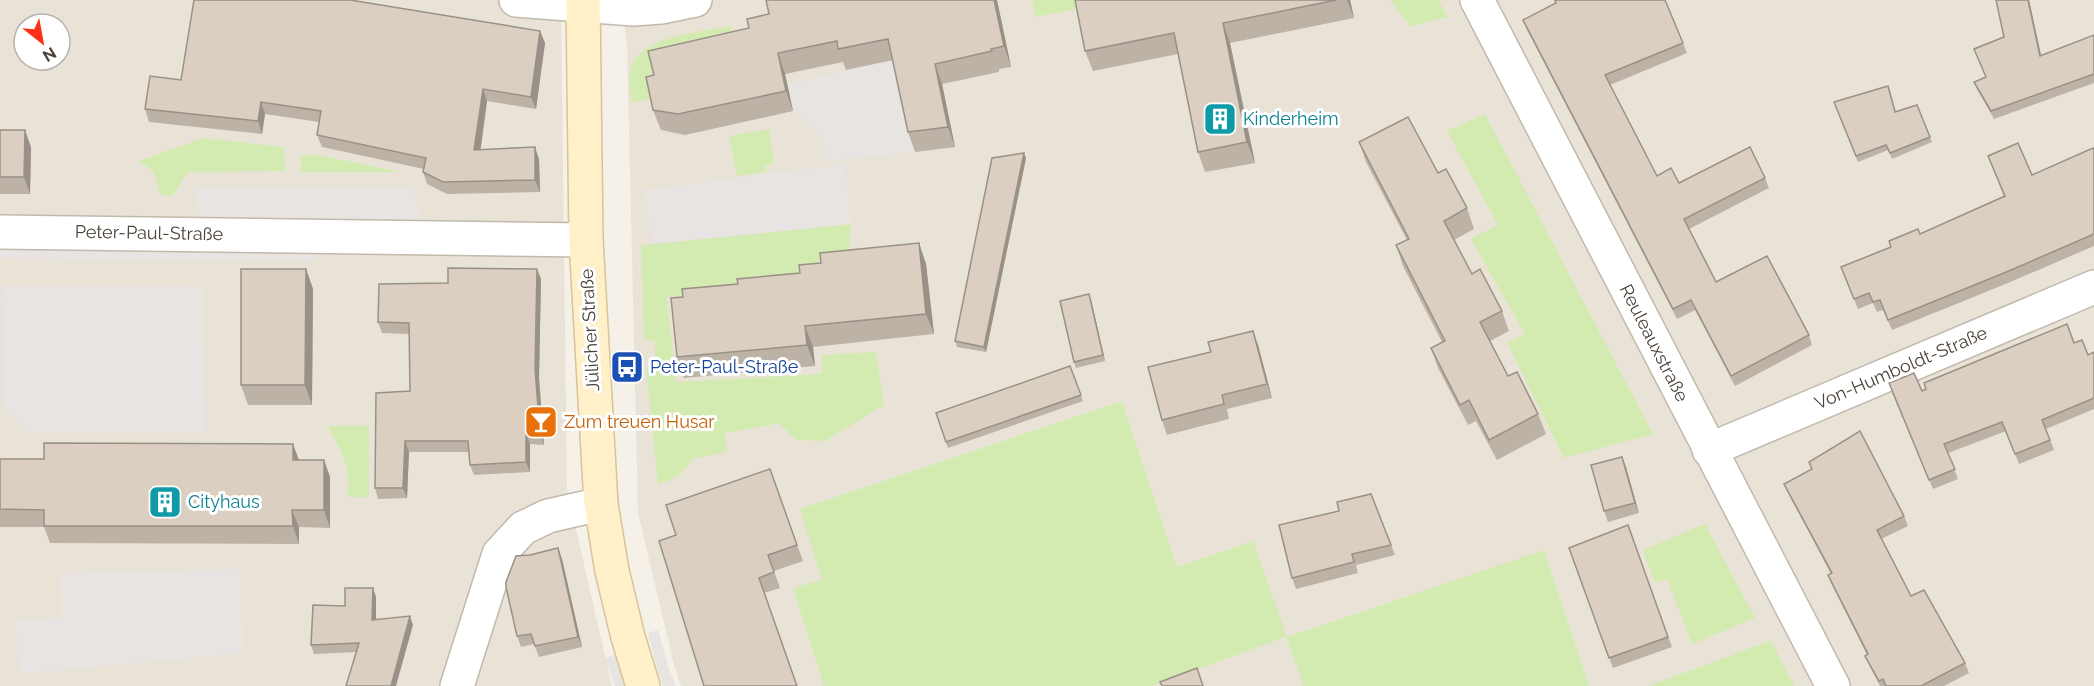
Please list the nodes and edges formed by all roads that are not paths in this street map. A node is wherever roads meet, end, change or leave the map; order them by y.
1 (516, 0) edge
2 (695, 0) edge
3 (1477, 0) edge
4 (583, 3) edge
5 (0, 232) edge
6 (586, 240) junction
7 (2094, 287) edge
8 (1709, 450) junction
9 (601, 504) junction
10 (457, 686) edge
11 (643, 686) edge
12 (1833, 686) edge

1 - 4 street
2 - 4 street
3 - 8 street, Reuleauxstraße
4 - 6 street, Jülicher Straße
5 - 6 street, Peter-Paul-Straße
6 - 9 street, Jülicher Straße
7 - 8 street, Von-Humboldt-Straße
8 - 12 street, Reuleauxstraße
9 - 10 street
9 - 11 street, Jülicher Straße

